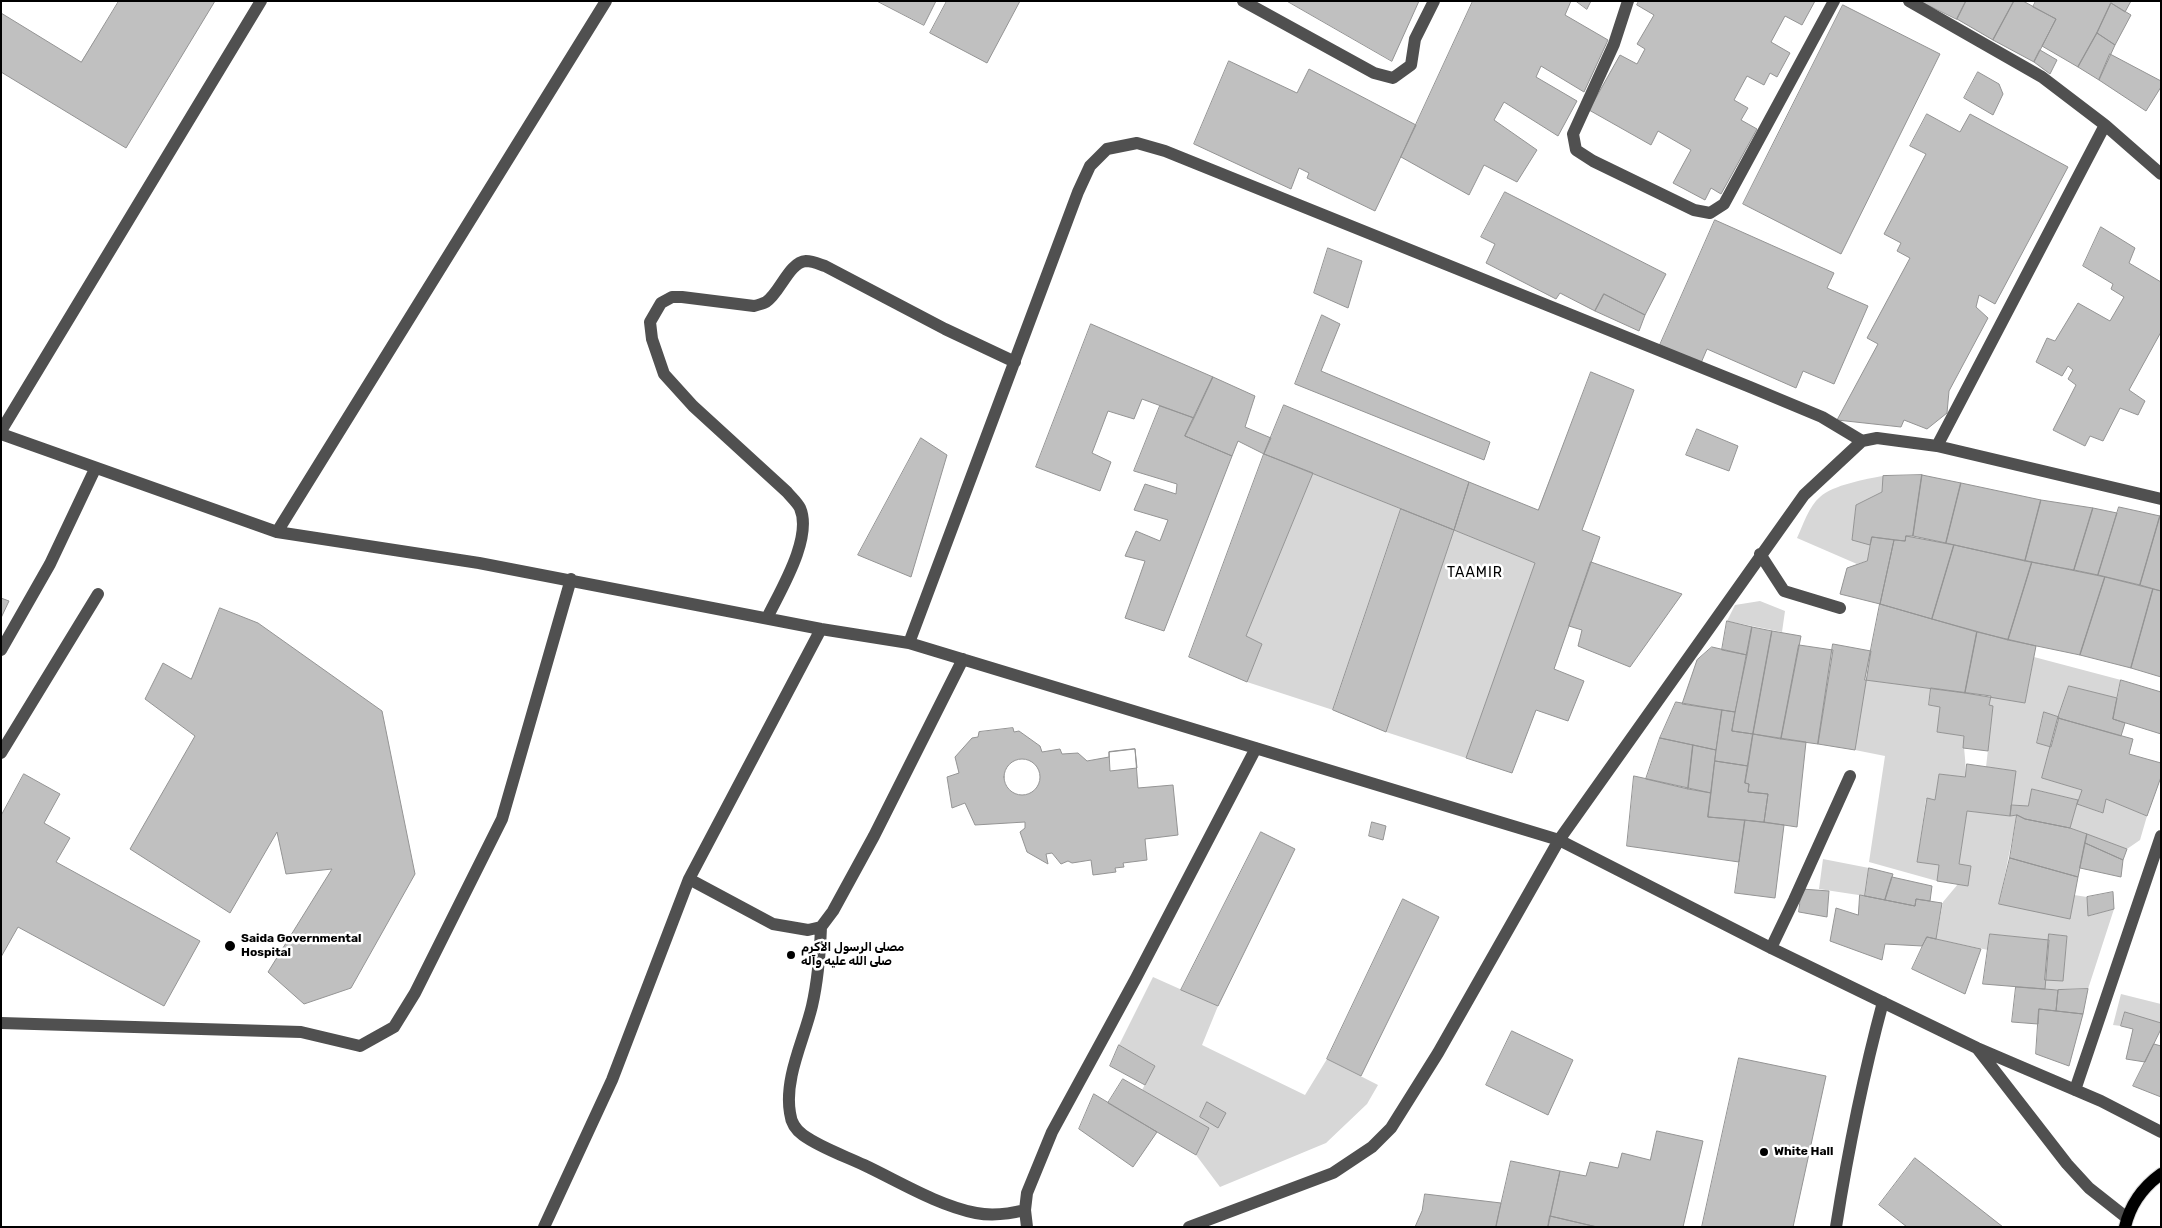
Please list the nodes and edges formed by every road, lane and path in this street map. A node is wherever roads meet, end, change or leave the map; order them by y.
1 (261, 1) edge
2 (606, 1) edge
3 (1243, 1) edge
4 (1434, 1) edge
5 (1628, 1) edge
6 (1834, 1) edge
7 (1909, 1) edge
8 (2104, 125) junction
9 (2161, 174) edge
10 (1015, 362) junction
11 (1, 432) edge
12 (1862, 442) junction
13 (1937, 446) junction
14 (95, 469) junction
15 (2161, 499) edge
16 (277, 532) junction
17 (1760, 554) junction
18 (571, 579) junction
19 (98, 594) dead end
20 (1840, 608) dead end
21 (767, 618) junction
22 (821, 629) junction
23 (909, 643) junction
24 (1, 650) edge
25 (963, 659) junction
26 (1256, 748) junction
27 (1, 752) edge
28 (1850, 776) dead end
29 (2161, 836) edge
30 (1559, 840) junction
31 (689, 879) junction
32 (821, 927) junction
33 (1771, 948) junction
34 (1883, 1002) junction
35 (1, 1024) edge
36 (1977, 1048) junction
37 (2074, 1090) junction
38 (2161, 1132) edge
39 (2161, 1174) edge
40 (1025, 1210) junction
41 (2126, 1222) edge
42 (544, 1227) edge
43 (1027, 1227) edge
44 (1189, 1227) edge
45 (1836, 1227) edge

1 - 11 street
2 - 16 street
3 - 4 street
5 - 6 street
7 - 8 street
8 - 9 street
8 - 13 street
10 - 12 street
10 - 21 street
10 - 23 street
11 - 14 street
12 - 13 street
12 - 17 street
13 - 15 street
14 - 16 street
14 - 24 street
16 - 18 street
17 - 20 street
17 - 30 street
18 - 21 street
18 - 35 street
19 - 27 street
21 - 22 street
22 - 23 street
22 - 31 street
23 - 25 street
25 - 26 street
25 - 32 street
26 - 30 street
26 - 40 street
28 - 33 street
29 - 37 street
30 - 33 street
30 - 44 street
31 - 32 street
31 - 42 street
32 - 40 street
33 - 34 street
34 - 36 street
34 - 45 street
36 - 37 street
36 - 41 street
37 - 38 street
39 - 41 main road
40 - 43 street

